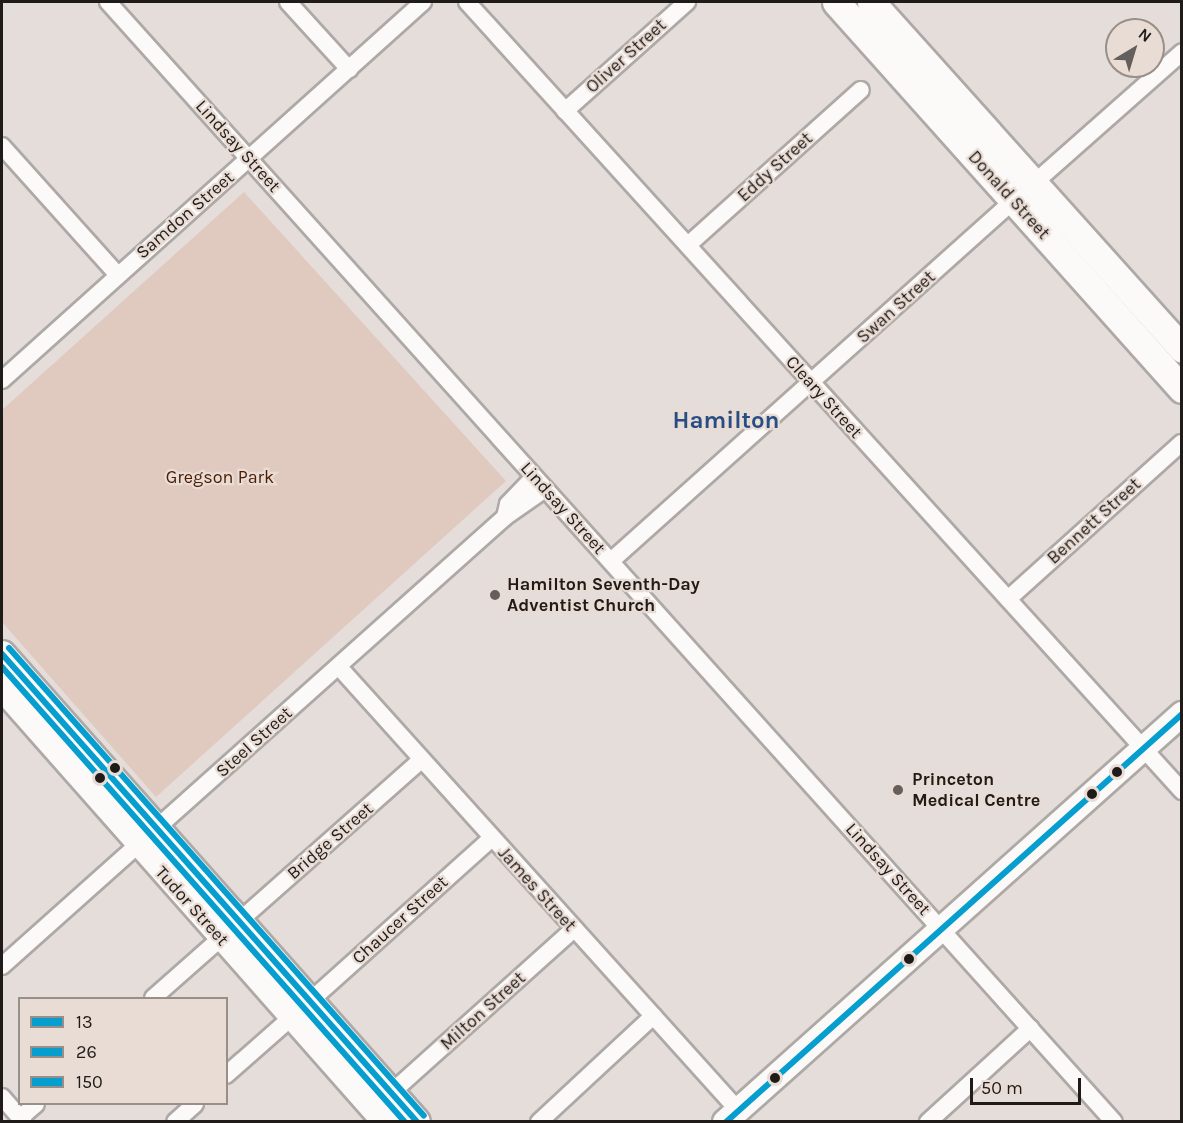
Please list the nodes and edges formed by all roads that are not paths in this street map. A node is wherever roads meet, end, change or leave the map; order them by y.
1 (108, 2) edge
2 (288, 2) edge
3 (423, 2) edge
4 (467, 2) edge
5 (687, 2) edge
6 (836, 2) edge
7 (871, 2) edge
8 (1182, 52) edge
9 (349, 69) junction
10 (861, 90) dead end
11 (565, 111) junction
12 (2, 146) edge
13 (249, 158) junction
14 (1023, 192) junction
15 (688, 245) junction
16 (117, 274) junction
17 (1182, 349) edge
18 (2, 380) edge
19 (812, 383) junction
20 (1182, 389) edge
21 (1181, 443) edge
22 (540, 483) junction
23 (611, 561) junction
24 (1008, 599) junction
25 (2, 654) edge
26 (339, 667) junction
27 (2, 687) edge
28 (1182, 714) edge
29 (1143, 749) junction
30 (421, 759) junction
31 (1182, 791) edge
32 (146, 836) junction
33 (492, 838) junction
34 (573, 929) junction
35 (230, 930) junction
36 (942, 930) junction
37 (2, 966) edge
38 (155, 997) edge
39 (301, 1009) junction
40 (653, 1016) junction
41 (1031, 1028) junction
42 (228, 1073) edge
43 (2, 1096) edge
44 (35, 1105) edge
45 (194, 1105) edge
46 (379, 1111) edge
47 (731, 1116) edge
48 (22, 1120) edge
49 (175, 1122) edge
50 (417, 1122) edge
51 (538, 1122) edge
52 (928, 1122) edge
53 (1114, 1122) edge

1 - 13 street, Lindsay Street
2 - 9 street
3 - 9 street, Samdon Street
4 - 11 street, Cleary Street
5 - 11 street, Oliver Street
6 - 14 highway, Donald Street
7 - 14 highway, Donald Street
8 - 14 street, Swan Street
9 - 13 street, Samdon Street
10 - 15 street, Eddy Street
11 - 15 street, Cleary Street
12 - 16 street
13 - 16 street, Samdon Street
13 - 22 street, Lindsay Street
14 - 17 highway, Donald Street
14 - 19 street, Swan Street
14 - 20 highway, Donald Street
15 - 19 street, Cleary Street
16 - 18 street, Samdon Street
19 - 23 street, Swan Street
19 - 24 street, Cleary Street
21 - 24 street, Bennett Street
22 - 23 street, Lindsay Street
22 - 26 street, Steel Street
23 - 36 street, Lindsay Street
24 - 29 street, Cleary Street
25 - 32 main road, Tudor Street
26 - 30 street, James Street
26 - 32 street, Steel Street
27 - 32 main road, Tudor Street
28 - 29 main road
29 - 31 street, Cleary Street
29 - 36 main road
30 - 33 street, James Street
30 - 35 street, Bridge Street
32 - 35 main road, Tudor Street
32 - 37 street, Steel Street
33 - 34 street, James Street
33 - 39 street, Chaucer Street
34 - 40 street, James Street
34 - 46 street, Milton Street
35 - 38 street, Bridge Street
35 - 39 main road, Tudor Street
36 - 41 street, Lindsay Street
36 - 47 main road
39 - 42 street, Chaucer Street
39 - 46 main road, Tudor Street
40 - 47 street, James Street
40 - 51 street
41 - 52 street
41 - 53 street, Lindsay Street
43 - 48 street
44 - 48 street
45 - 49 street
46 - 50 main road, Tudor Street

